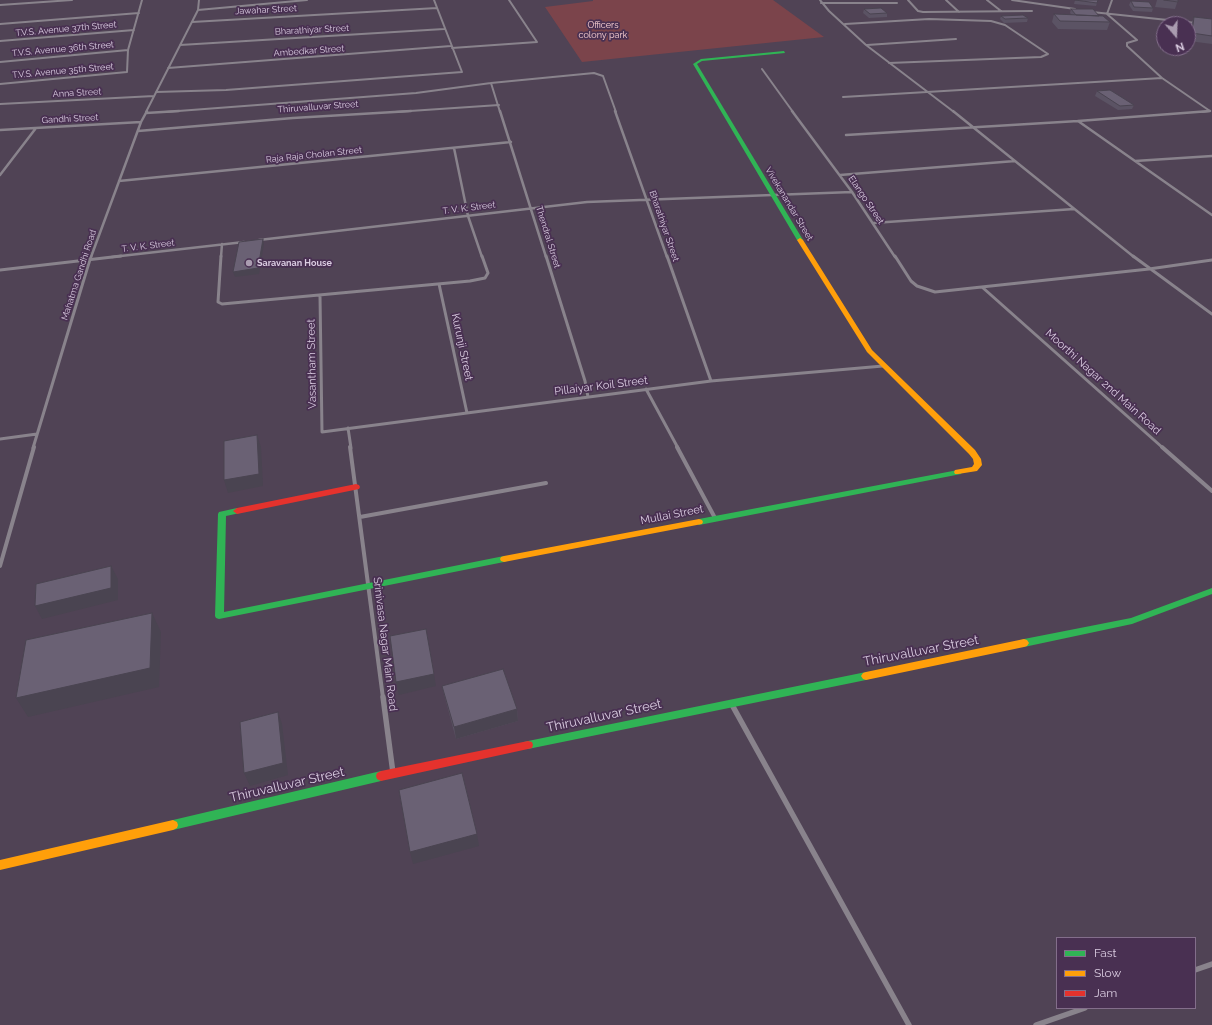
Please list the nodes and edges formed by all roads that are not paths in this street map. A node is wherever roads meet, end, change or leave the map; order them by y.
1 (10, 0) edge
2 (72, 0) edge
3 (142, 0) edge
4 (199, 0) edge
5 (307, 0) edge
6 (434, 0) edge
7 (509, 0) edge
8 (908, 0) edge
9 (946, 0) edge
10 (988, 0) edge
11 (1012, 0) edge
12 (1112, 0) edge
13 (821, 1) edge
14 (897, 3) dead end
15 (0, 5) edge
16 (6, 5) junction
17 (437, 8) junction
18 (198, 10) junction
19 (1078, 10) edge
20 (1085, 11) edge
21 (960, 12) junction
22 (1001, 12) junction
23 (1032, 12) dead end
24 (139, 13) junction
25 (1107, 14) junction
26 (192, 22) junction
27 (1109, 22) edge
28 (1117, 23) junction
29 (1197, 23) edge
30 (0, 24) edge
31 (845, 24) junction
32 (444, 29) junction
33 (134, 30) junction
34 (956, 39) dead end
35 (0, 41) edge
36 (180, 45) junction
37 (866, 45) junction
38 (451, 47) junction
39 (128, 50) junction
40 (784, 52) dead end
41 (0, 62) edge
42 (889, 63) junction
43 (168, 68) junction
44 (762, 69) dead end
45 (1162, 78) junction
46 (491, 83) junction
47 (0, 84) edge
48 (926, 91) junction
49 (155, 94) junction
50 (843, 97) dead end
51 (0, 104) edge
52 (499, 105) junction
53 (1211, 112) edge
54 (146, 113) junction
55 (1078, 121) junction
56 (141, 122) junction
57 (973, 127) junction
58 (36, 128) junction
59 (0, 130) edge
60 (138, 131) junction
61 (846, 134) dead end
62 (511, 142) junction
63 (454, 148) junction
64 (1212, 156) edge
65 (1016, 161) junction
66 (1135, 161) junction
67 (0, 175) edge
68 (840, 175) junction
69 (119, 181) junction
70 (852, 192) junction
71 (772, 195) junction
72 (647, 199) junction
73 (531, 208) junction
74 (1075, 209) junction
75 (1212, 215) edge
76 (468, 216) junction
77 (873, 223) junction
78 (254, 241) edge
79 (246, 242) edge
80 (222, 244) junction
81 (90, 260) junction
82 (1212, 260) edge
83 (1149, 269) junction
84 (0, 270) edge
85 (440, 284) junction
86 (982, 287) junction
87 (320, 296) junction
88 (1212, 314) edge
89 (883, 366) junction
90 (711, 381) junction
91 (646, 390) junction
92 (588, 397) junction
93 (467, 413) junction
94 (348, 428) junction
95 (322, 432) joint
96 (37, 434) junction
97 (0, 439) edge
98 (978, 465) joint
99 (546, 483) dead end
100 (356, 487) junction
101 (1212, 491) edge
102 (360, 517) junction
103 (715, 518) junction
104 (0, 565) edge
105 (369, 585) junction
106 (1212, 591) edge
107 (730, 702) junction
108 (393, 773) junction
109 (0, 865) edge
110 (1212, 964) edge
111 (1196, 970) edge
112 (1082, 1009) edge
113 (908, 1025) edge
114 (1036, 1025) edge

1 - 16 street
2 - 16 street
3 - 24 street
4 - 18 street, Mahatma Gandhi Road
5 - 18 street
6 - 17 street
7 - 38 street, Ambedkar Street
8 - 21 street
9 - 21 street
10 - 22 street
11 - 19 street
12 - 25 street
13 - 14 street
13 - 31 street
15 - 16 street
17 - 26 street, Jawahar Street
17 - 32 street
18 - 26 street, Mahatma Gandhi Road
20 - 25 street
21 - 22 street
22 - 23 street
24 - 30 street
24 - 33 street
25 - 28 street
25 - 29 street
26 - 36 street, Mahatma Gandhi Road
27 - 28 street
28 - 45 street
31 - 37 street
31 - 42 street
32 - 36 street, Bharathiyar Street
32 - 38 street
33 - 35 street, T.V.S. Avenue 37th Street
33 - 39 street
34 - 37 street
36 - 43 street, Mahatma Gandhi Road
37 - 42 street
38 - 43 street, Ambedkar Street
38 - 49 street, Anna Street
39 - 41 street, T.V.S. Avenue 36th Street
39 - 47 street, T.V.S. Avenue 35th Street
40 - 71 street, Vivekanandar Street
42 - 48 street
43 - 49 street, Mahatma Gandhi Road
44 - 68 street, Elango Street
45 - 48 street
45 - 53 street
46 - 52 street, Thendral Street
46 - 54 street
46 - 72 street, Bharathiyar Street
48 - 50 street
48 - 57 street
49 - 51 street, Anna Street
49 - 54 street, Mahatma Gandhi Road
52 - 60 street, Thiruvalluvar Street
52 - 62 street, Thendral Street
53 - 55 street
54 - 56 street, Mahatma Gandhi Road
55 - 57 street
55 - 66 street
56 - 58 street, Gandhi Street
56 - 60 street, Mahatma Gandhi Road
57 - 61 street
57 - 65 street
58 - 59 street, Gandhi Street
58 - 67 street
60 - 69 street, Mahatma Gandhi Road
62 - 63 street, Raja Raja Cholan Street
62 - 73 street, Thendral Street
63 - 69 street, Raja Raja Cholan Street
63 - 76 street
64 - 66 street
65 - 68 street
65 - 74 street
66 - 75 street
68 - 70 street, Elango Street
69 - 81 street, Mahatma Gandhi Road
70 - 71 street, T. V. K. Street
70 - 77 street, Elango Street
71 - 72 street, T. V. K. Street
71 - 89 street, Vivekanandar Street
72 - 73 street, T. V. K. Street
72 - 90 street, Bharathiyar Street
73 - 76 street, T. V. K. Street
73 - 92 street, Thendral Street
74 - 77 street
74 - 83 street
76 - 78 street, T. V. K. Street
76 - 85 street
77 - 86 street, Elango Street
79 - 80 street, T. V. K. Street
80 - 81 street, T. V. K. Street
80 - 87 street
81 - 84 street, T. V. K. Street
81 - 96 street, Mahatma Gandhi Road
82 - 83 street, Elango Street
83 - 86 street, Elango Street
83 - 88 street
85 - 87 street
85 - 93 street, Kurunji Street
86 - 101 street, Moorthi Nagar 2nd Main Road
87 - 95 street, Vasantham Street
89 - 90 street, Pillaiyar Koil Street
89 - 98 street, Vivekanandar Street
90 - 91 street, Pillaiyar Koil Street
91 - 92 street, Pillaiyar Koil Street
91 - 103 street
92 - 93 street, Pillaiyar Koil Street
93 - 94 street, Pillaiyar Koil Street
94 - 95 street, Pillaiyar Koil Street
94 - 100 street, Srinivasa Nagar Main Road
96 - 97 street
96 - 104 street, Mahatma Gandhi Road
98 - 103 street, Mullai Street
99 - 102 street
100 - 102 street, Srinivasa Nagar Main Road
100 - 105 street, Mullai Street
102 - 105 street, Srinivasa Nagar Main Road
103 - 105 street, Mullai Street
105 - 108 street, Srinivasa Nagar Main Road
106 - 107 street, Thiruvalluvar Street
107 - 108 street, Thiruvalluvar Street
107 - 113 street
108 - 109 street, Thiruvalluvar Street
110 - 111 street
112 - 114 street

